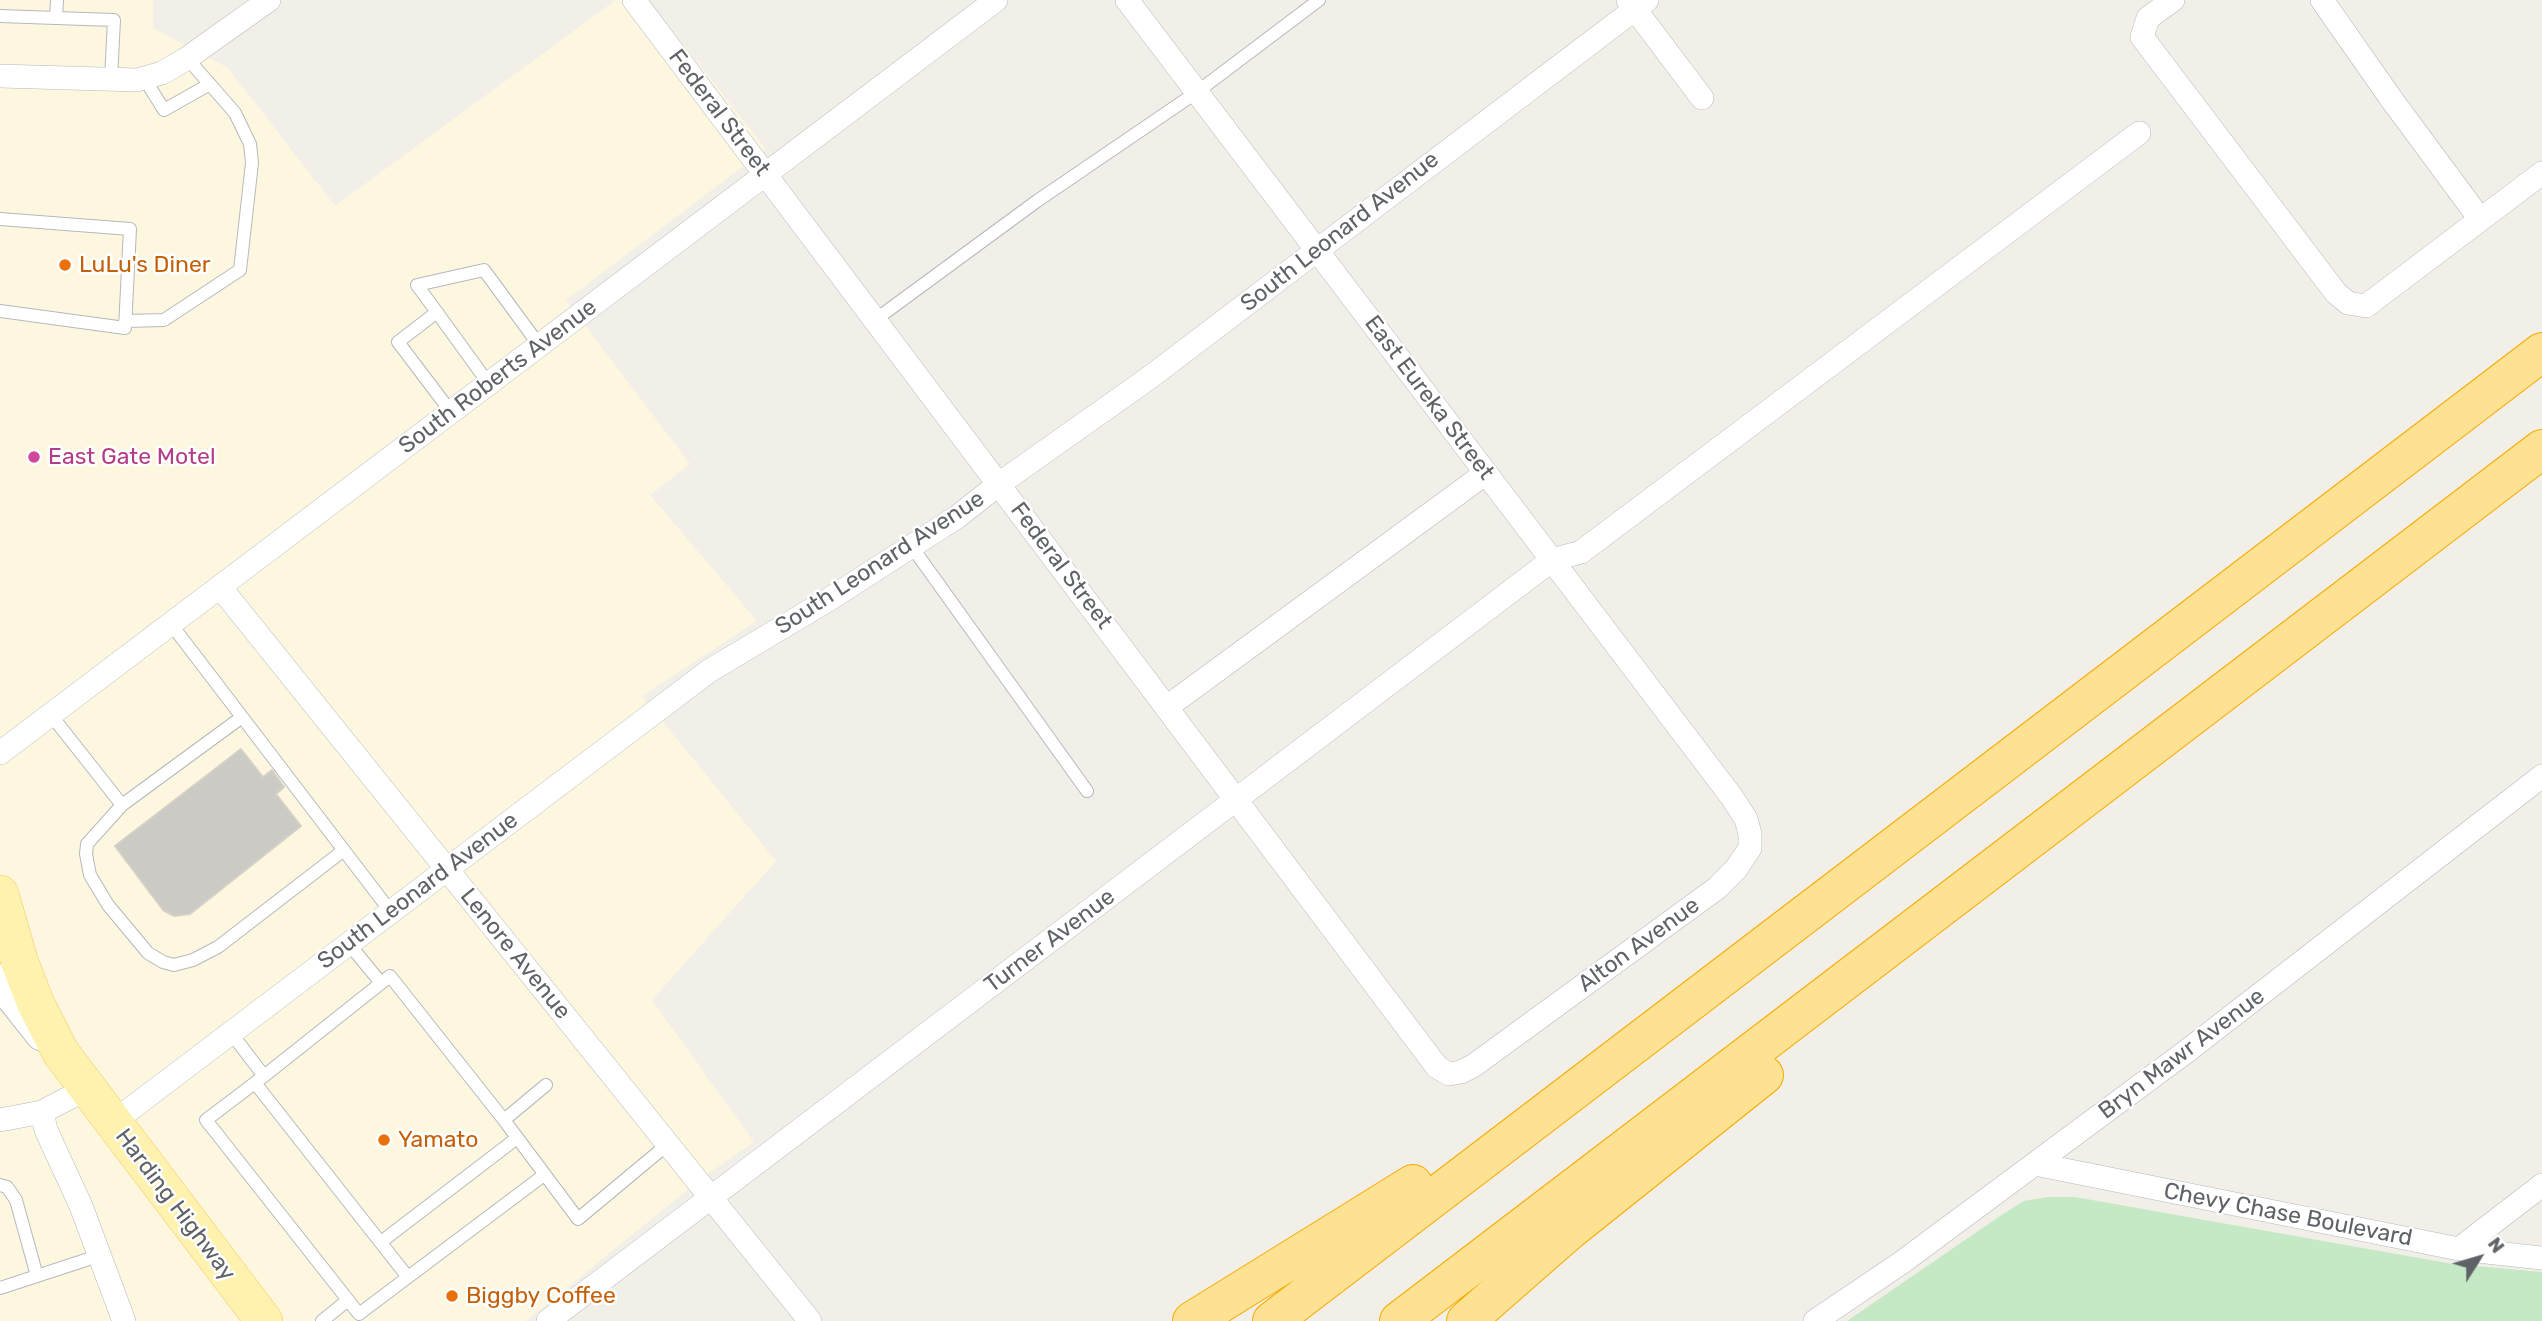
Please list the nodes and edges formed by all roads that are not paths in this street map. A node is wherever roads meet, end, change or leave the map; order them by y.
1 (57, 0) edge
2 (269, 0) edge
3 (635, 0) edge
4 (996, 0) edge
5 (1127, 0) edge
6 (1319, 0) edge
7 (2172, 0) edge
8 (2322, 0) edge
9 (1637, 3) edge
10 (0, 16) edge
11 (56, 18) junction
12 (187, 58) junction
13 (0, 76) edge
14 (144, 78) junction
15 (111, 79) junction
16 (210, 84) junction
17 (1197, 92) junction
18 (1702, 98) dead end
19 (2139, 133) dead end
20 (2542, 173) edge
21 (766, 174) junction
22 (0, 219) edge
23 (2480, 219) junction
24 (1318, 251) junction
25 (0, 311) edge
26 (437, 312) junction
27 (875, 320) junction
28 (125, 321) junction
29 (539, 345) junction
30 (2542, 352) edge
31 (489, 384) junction
32 (450, 412) junction
33 (2542, 449) edge
34 (2542, 460) edge
35 (1486, 472) junction
36 (999, 484) junction
37 (912, 547) junction
38 (1552, 560) junction
39 (220, 587) junction
40 (171, 624) junction
41 (1167, 707) junction
42 (51, 715) junction
43 (242, 717) junction
44 (0, 753) edge
45 (2542, 776) edge
46 (1087, 791) dead end
47 (1731, 796) joint
48 (1236, 799) junction
49 (122, 805) junction
50 (1922, 825) junction
51 (344, 850) junction
52 (446, 868) junction
53 (0, 894) edge
54 (391, 912) junction
55 (349, 944) junction
56 (0, 981) edge
57 (381, 983) junction
58 (230, 1033) junction
59 (1474, 1066) joint
60 (259, 1079) junction
61 (546, 1085) dead end
62 (86, 1089) junction
63 (42, 1112) junction
64 (0, 1119) edge
65 (504, 1120) junction
66 (112, 1123) junction
67 (517, 1138) junction
68 (668, 1144) junction
69 (2035, 1164) junction
70 (544, 1175) junction
71 (0, 1185) edge
72 (2542, 1185) edge
73 (710, 1197) junction
74 (381, 1242) junction
75 (2459, 1249) junction
76 (101, 1255) junction
77 (2542, 1258) edge
78 (37, 1276) junction
79 (407, 1276) junction
80 (0, 1288) edge
81 (348, 1300) junction
82 (124, 1321) edge
83 (264, 1321) edge
84 (322, 1321) edge
85 (548, 1321) edge
86 (810, 1321) edge
87 (1192, 1321) edge
88 (1272, 1321) edge
89 (1399, 1321) edge
90 (1466, 1321) edge
91 (1815, 1321) edge

1 - 11 lane
2 - 12 street
3 - 21 street, Federal Street
4 - 21 street, South Roberts Avenue
5 - 17 street, East Eureka Street
6 - 17 lane
7 - 23 street
8 - 23 street
9 - 18 street
9 - 24 street, South Leonard Avenue
10 - 11 lane
11 - 15 lane
12 - 14 street
12 - 16 lane
13 - 15 street
14 - 15 street
14 - 16 lane
16 - 28 lane
17 - 24 street, East Eureka Street
17 - 27 lane
19 - 38 street, Turner Avenue
20 - 23 street
21 - 27 street, Federal Street
21 - 29 street, South Roberts Avenue
22 - 28 lane
24 - 35 street, East Eureka Street
24 - 36 street, South Leonard Avenue
25 - 28 lane
26 - 29 lane
26 - 31 lane
26 - 32 lane
27 - 36 street, Federal Street
29 - 31 street, South Roberts Avenue
30 - 50 highway
31 - 32 street, South Roberts Avenue
32 - 39 street, South Roberts Avenue
33 - 89 highway
34 - 90 highway
35 - 38 street, East Eureka Street
35 - 41 street
36 - 37 street, South Leonard Avenue
36 - 41 street, Federal Street
37 - 46 lane
37 - 52 street, South Leonard Avenue
38 - 47 street, East Eureka Street
38 - 48 street, Turner Avenue
39 - 40 street, South Roberts Avenue
39 - 52 street, Lenore Avenue
40 - 42 street, South Roberts Avenue
40 - 43 lane
41 - 48 street, Federal Street
42 - 44 street, South Roberts Avenue
42 - 49 lane
43 - 49 lane
43 - 51 lane
45 - 69 street, Bryn Mawr Avenue
47 - 59 street, Alton Avenue
48 - 59 street, Federal Street
48 - 73 street, Turner Avenue
49 - 51 lane
50 - 87 highway
50 - 88 highway
51 - 54 lane
52 - 54 street, South Leonard Avenue
52 - 68 street, Lenore Avenue
53 - 62 main road, Harding Highway
54 - 55 street, South Leonard Avenue
55 - 57 lane
55 - 58 street, South Leonard Avenue
56 - 62 street
57 - 60 lane
57 - 65 lane
58 - 60 lane
58 - 66 street, South Leonard Avenue
60 - 74 lane
60 - 81 lane
61 - 65 lane
62 - 63 street
62 - 66 main road, Harding Highway
63 - 64 street
63 - 76 street
65 - 67 lane
66 - 83 main road, Harding Highway
67 - 70 lane
67 - 74 lane
68 - 70 lane
68 - 73 street, Lenore Avenue
69 - 75 street, Chevy Chase Boulevard
69 - 91 street, Bryn Mawr Avenue
70 - 79 lane
71 - 78 lane
72 - 75 street
73 - 85 street, Turner Avenue
73 - 86 street, Lenore Avenue
74 - 79 lane
75 - 77 street, Chevy Chase Boulevard
76 - 78 lane
76 - 82 street
78 - 80 lane
79 - 81 lane
81 - 84 lane

